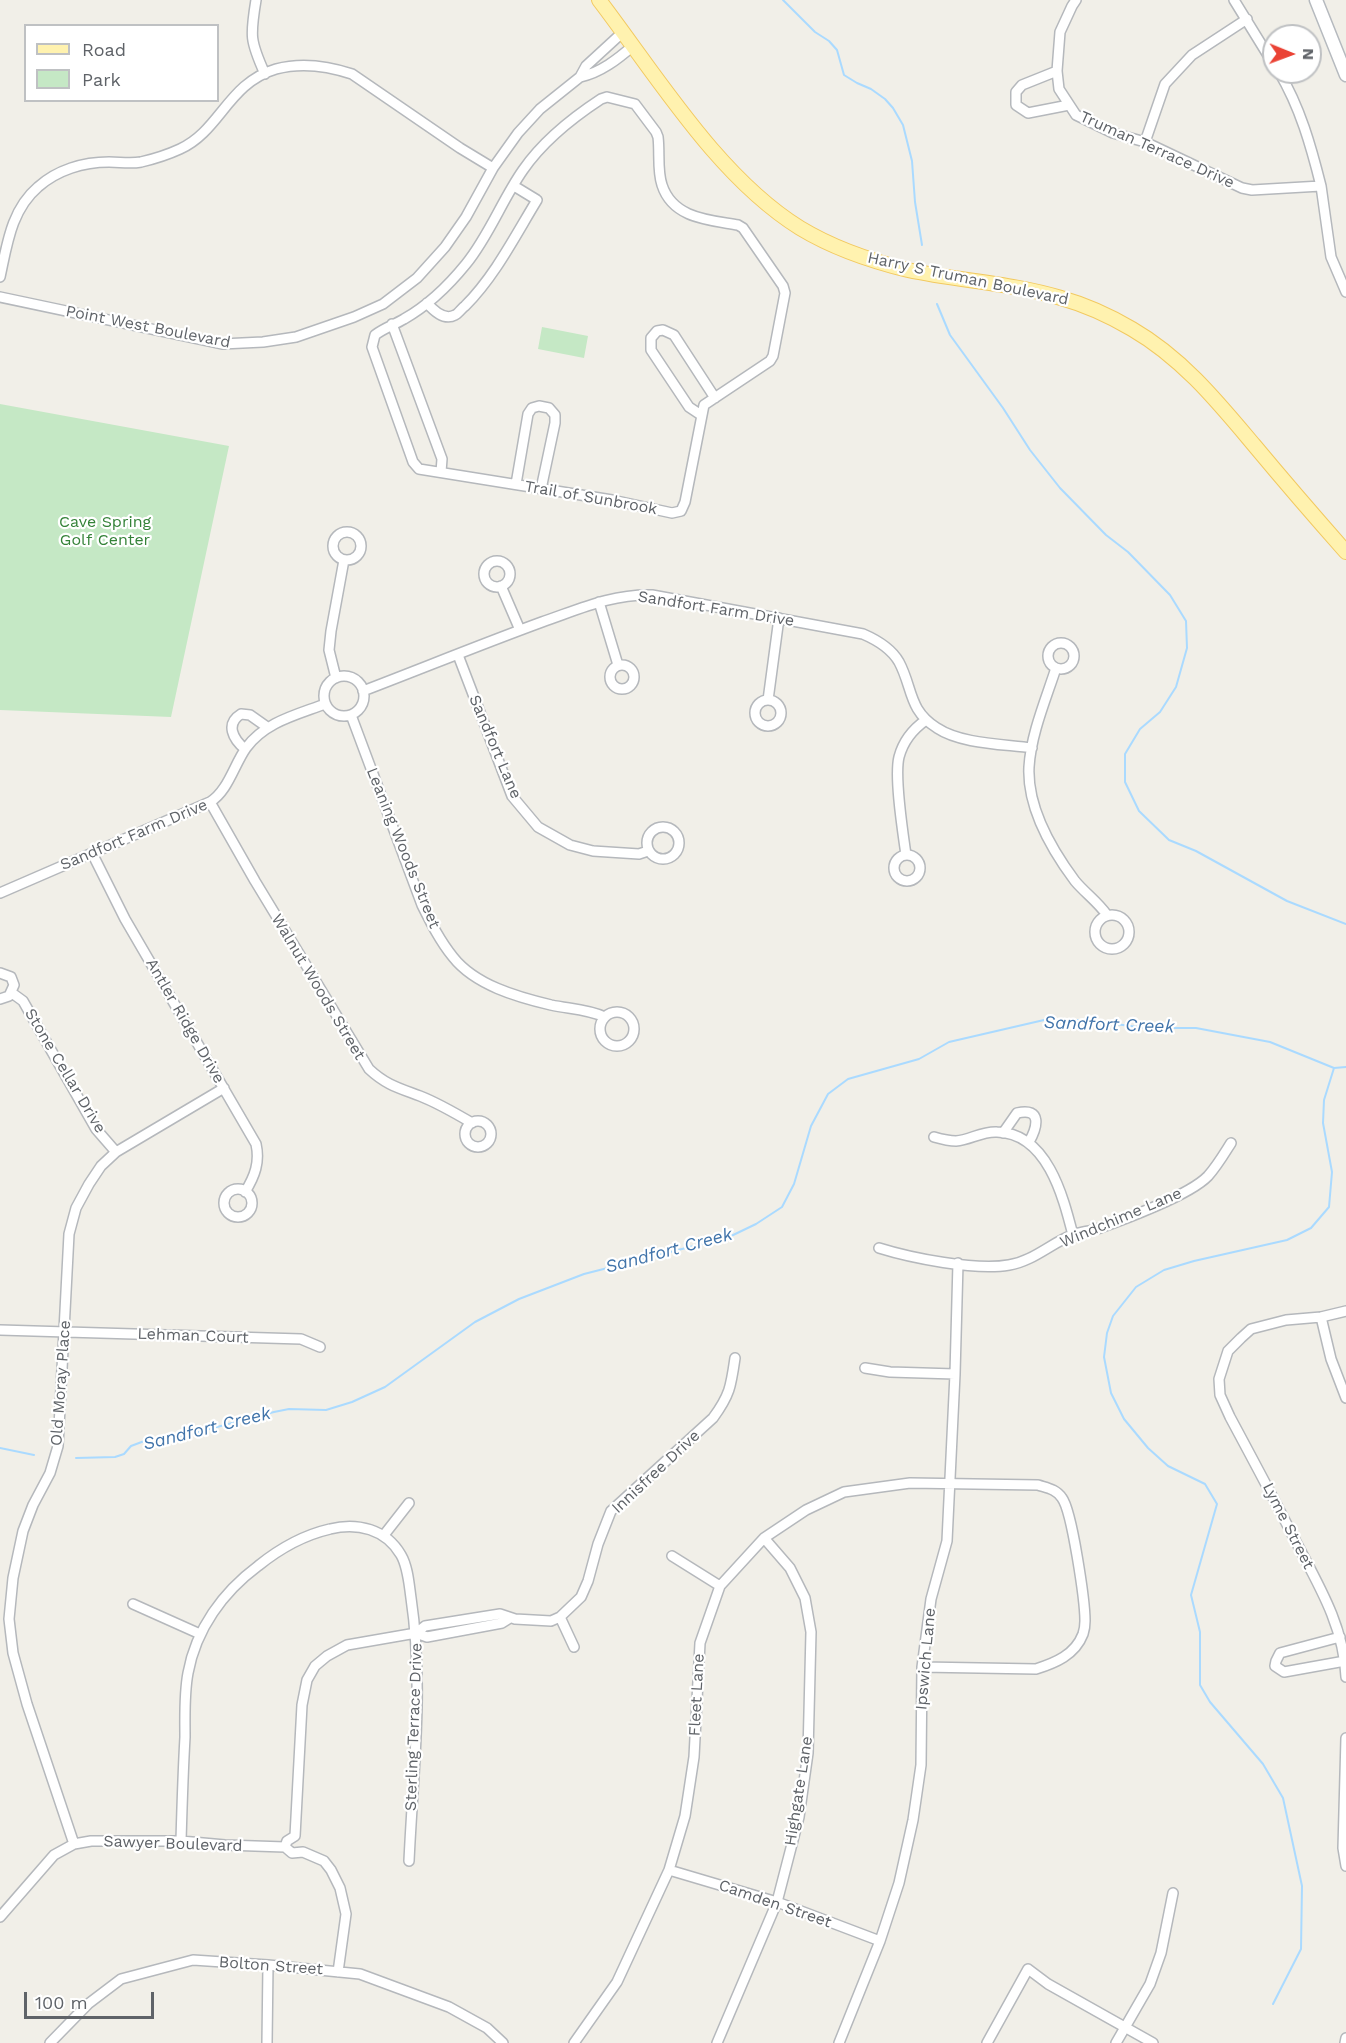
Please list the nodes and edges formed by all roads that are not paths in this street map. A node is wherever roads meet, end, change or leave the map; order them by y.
1 (256, 0) edge
2 (599, 0) edge
3 (1076, 0) edge
4 (1234, 0) edge
5 (1316, 0) edge
6 (1247, 19) junction
7 (623, 32) junction
8 (1262, 44) edge
9 (633, 45) junction
10 (1057, 70) junction
11 (265, 74) junction
12 (1346, 75) edge
13 (580, 77) junction
14 (1286, 84) edge
15 (1069, 105) junction
16 (1145, 142) junction
17 (493, 168) junction
18 (514, 186) junction
19 (1321, 186) junction
20 (0, 277) edge
21 (1346, 292) edge
22 (0, 297) edge
23 (427, 303) junction
24 (392, 324) junction
25 (715, 398) junction
26 (701, 415) junction
27 (441, 472) junction
28 (516, 484) junction
29 (541, 489) junction
30 (1346, 552) edge
31 (344, 560) dead end
32 (501, 586) dead end
33 (599, 602) junction
34 (779, 618) junction
35 (520, 630) junction
36 (458, 654) junction
37 (618, 665) dead end
38 (1056, 668) dead end
39 (336, 678) junction
40 (363, 691) junction
41 (768, 700) dead end
42 (325, 704) junction
43 (351, 715) junction
44 (926, 720) junction
45 (267, 728) junction
46 (1032, 748) junction
47 (245, 750) junction
48 (210, 802) junction
49 (648, 851) dead end
50 (92, 853) junction
51 (906, 855) dead end
52 (0, 893) edge
53 (1107, 915) dead end
54 (0, 973) edge
55 (12, 993) junction
56 (0, 999) edge
57 (605, 1017) dead end
58 (224, 1088) junction
59 (472, 1123) dead end
60 (1003, 1133) junction
61 (934, 1137) dead end
62 (1029, 1142) junction
63 (1231, 1143) dead end
64 (116, 1152) junction
65 (245, 1192) dead end
66 (1073, 1235) junction
67 (879, 1248) dead end
68 (958, 1263) junction
69 (1346, 1311) edge
70 (1321, 1317) junction
71 (0, 1330) edge
72 (65, 1332) junction
73 (320, 1347) dead end
74 (735, 1358) dead end
75 (865, 1368) dead end
76 (955, 1374) junction
77 (1346, 1398) edge
78 (950, 1485) junction
79 (409, 1503) dead end
80 (384, 1535) junction
81 (764, 1538) junction
82 (672, 1556) dead end
83 (720, 1586) junction
84 (133, 1604) dead end
85 (560, 1617) junction
86 (416, 1633) junction
87 (200, 1634) junction
88 (1340, 1637) junction
89 (574, 1647) dead end
90 (1345, 1661) edge
91 (922, 1667) junction
92 (1346, 1677) edge
93 (1346, 1738) edge
94 (295, 1836) junction
95 (181, 1841) junction
96 (74, 1844) junction
97 (285, 1847) junction
98 (303, 1852) junction
99 (409, 1861) dead end
100 (1346, 1866) edge
101 (669, 1870) junction
102 (1173, 1893) dead end
103 (777, 1902) junction
104 (0, 1917) edge
105 (880, 1941) junction
106 (268, 1965) junction
107 (338, 1972) junction
108 (1125, 2028) junction
109 (1346, 2038) edge
110 (50, 2043) edge
111 (267, 2043) edge
112 (503, 2043) edge
113 (574, 2043) edge
114 (717, 2043) edge
115 (839, 2043) edge
116 (987, 2043) edge
117 (1116, 2043) edge
118 (1153, 2043) edge
119 (1345, 2043) edge

1 - 11 street
2 - 7 main road, Harry S Truman Boulevard
3 - 10 street, Truman Terrace Drive
4 - 6 street
5 - 12 street
6 - 8 street
6 - 16 street
7 - 9 main road, Harry S Truman Boulevard
7 - 13 street, Point West Boulevard
9 - 13 street, Point West Boulevard
9 - 30 main road, Harry S Truman Boulevard
10 - 15 street, Truman Terrace Drive
10 - 15 street, Truman Terrace Drive
11 - 17 street
11 - 20 street
13 - 17 street, Point West Boulevard
14 - 19 street
15 - 16 street, Truman Terrace Drive
16 - 19 street, Truman Terrace Drive
17 - 22 street, Point West Boulevard
18 - 23 street, Trail of Sunbrook
18 - 23 street
18 - 25 street, Trail of Sunbrook
19 - 21 street
23 - 24 street, Trail of Sunbrook
24 - 27 street
24 - 27 street, Trail of Sunbrook
25 - 26 street, Trail of Sunbrook
25 - 26 street
26 - 29 street, Trail of Sunbrook
27 - 28 street, Trail of Sunbrook
28 - 29 street, Trail of Sunbrook
28 - 29 street
31 - 39 street
32 - 35 street
33 - 34 street, Sandfort Farm Drive
33 - 35 street, Sandfort Farm Drive
33 - 37 street
34 - 41 street
34 - 44 street, Sandfort Farm Drive
35 - 36 street, Sandfort Farm Drive
36 - 40 street, Sandfort Farm Drive
36 - 49 street, Sandfort Lane
38 - 46 street
39 - 40 street
39 - 42 street
40 - 43 street
42 - 43 street
42 - 45 street, Sandfort Farm Drive
43 - 57 street, Leaning Woods Street
44 - 46 street, Sandfort Farm Drive
44 - 51 street
45 - 47 street, Sandfort Farm Drive
45 - 47 street
46 - 53 street
47 - 48 street, Sandfort Farm Drive
48 - 50 street, Sandfort Farm Drive
48 - 59 street, Walnut Woods Street
50 - 52 street, Sandfort Farm Drive
50 - 58 street, Antler Ridge Drive
54 - 55 street, Stone Cellar Drive
55 - 56 street, Stone Cellar Drive
55 - 64 street, Stone Cellar Drive
58 - 64 street, Old Moray Place
58 - 65 street, Antler Ridge Drive
60 - 61 street
60 - 62 street
60 - 62 street
62 - 66 street
63 - 66 street, Windchime Lane
64 - 72 street, Old Moray Place
66 - 68 street, Windchime Lane
67 - 68 street, Windchime Lane
68 - 76 street, Ipswich Lane
69 - 70 street
70 - 77 street
70 - 88 street, Lyme Street
71 - 72 street, Lehman Court
72 - 73 street, Lehman Court
72 - 96 street, Old Moray Place
74 - 85 street, Innisfree Drive
75 - 76 street
76 - 78 street, Ipswich Lane
78 - 81 street, Fleet Lane
78 - 91 street, Ipswich Lane
78 - 91 street, Fleet Lane
79 - 80 street
80 - 86 street, Sterling Terrace Drive
80 - 87 street
81 - 83 street, Fleet Lane
81 - 103 street, Highgate Lane
82 - 83 street
83 - 101 street, Fleet Lane
84 - 87 street
85 - 86 street
85 - 89 street
86 - 94 street
86 - 99 street, Sterling Terrace Drive
87 - 95 street
88 - 90 street, Lyme Street
88 - 90 street
90 - 92 street, Lyme Street
91 - 105 street, Ipswich Lane
93 - 100 street
94 - 97 street
94 - 98 street
95 - 96 street, Sawyer Boulevard
95 - 97 street, Sawyer Boulevard
96 - 104 street, Sawyer Boulevard
97 - 98 street, Sawyer Boulevard
98 - 107 street, Sawyer Boulevard
101 - 103 street, Camden Street
101 - 113 street, Fleet Lane
102 - 108 street
103 - 105 street, Camden Street
103 - 114 street, Highgate Lane
105 - 115 street, Ipswich Lane
106 - 107 street, Bolton Street
106 - 110 street, Bolton Street
106 - 111 street
107 - 112 street, Bolton Street
108 - 116 street
108 - 117 street
108 - 118 street
109 - 119 street

